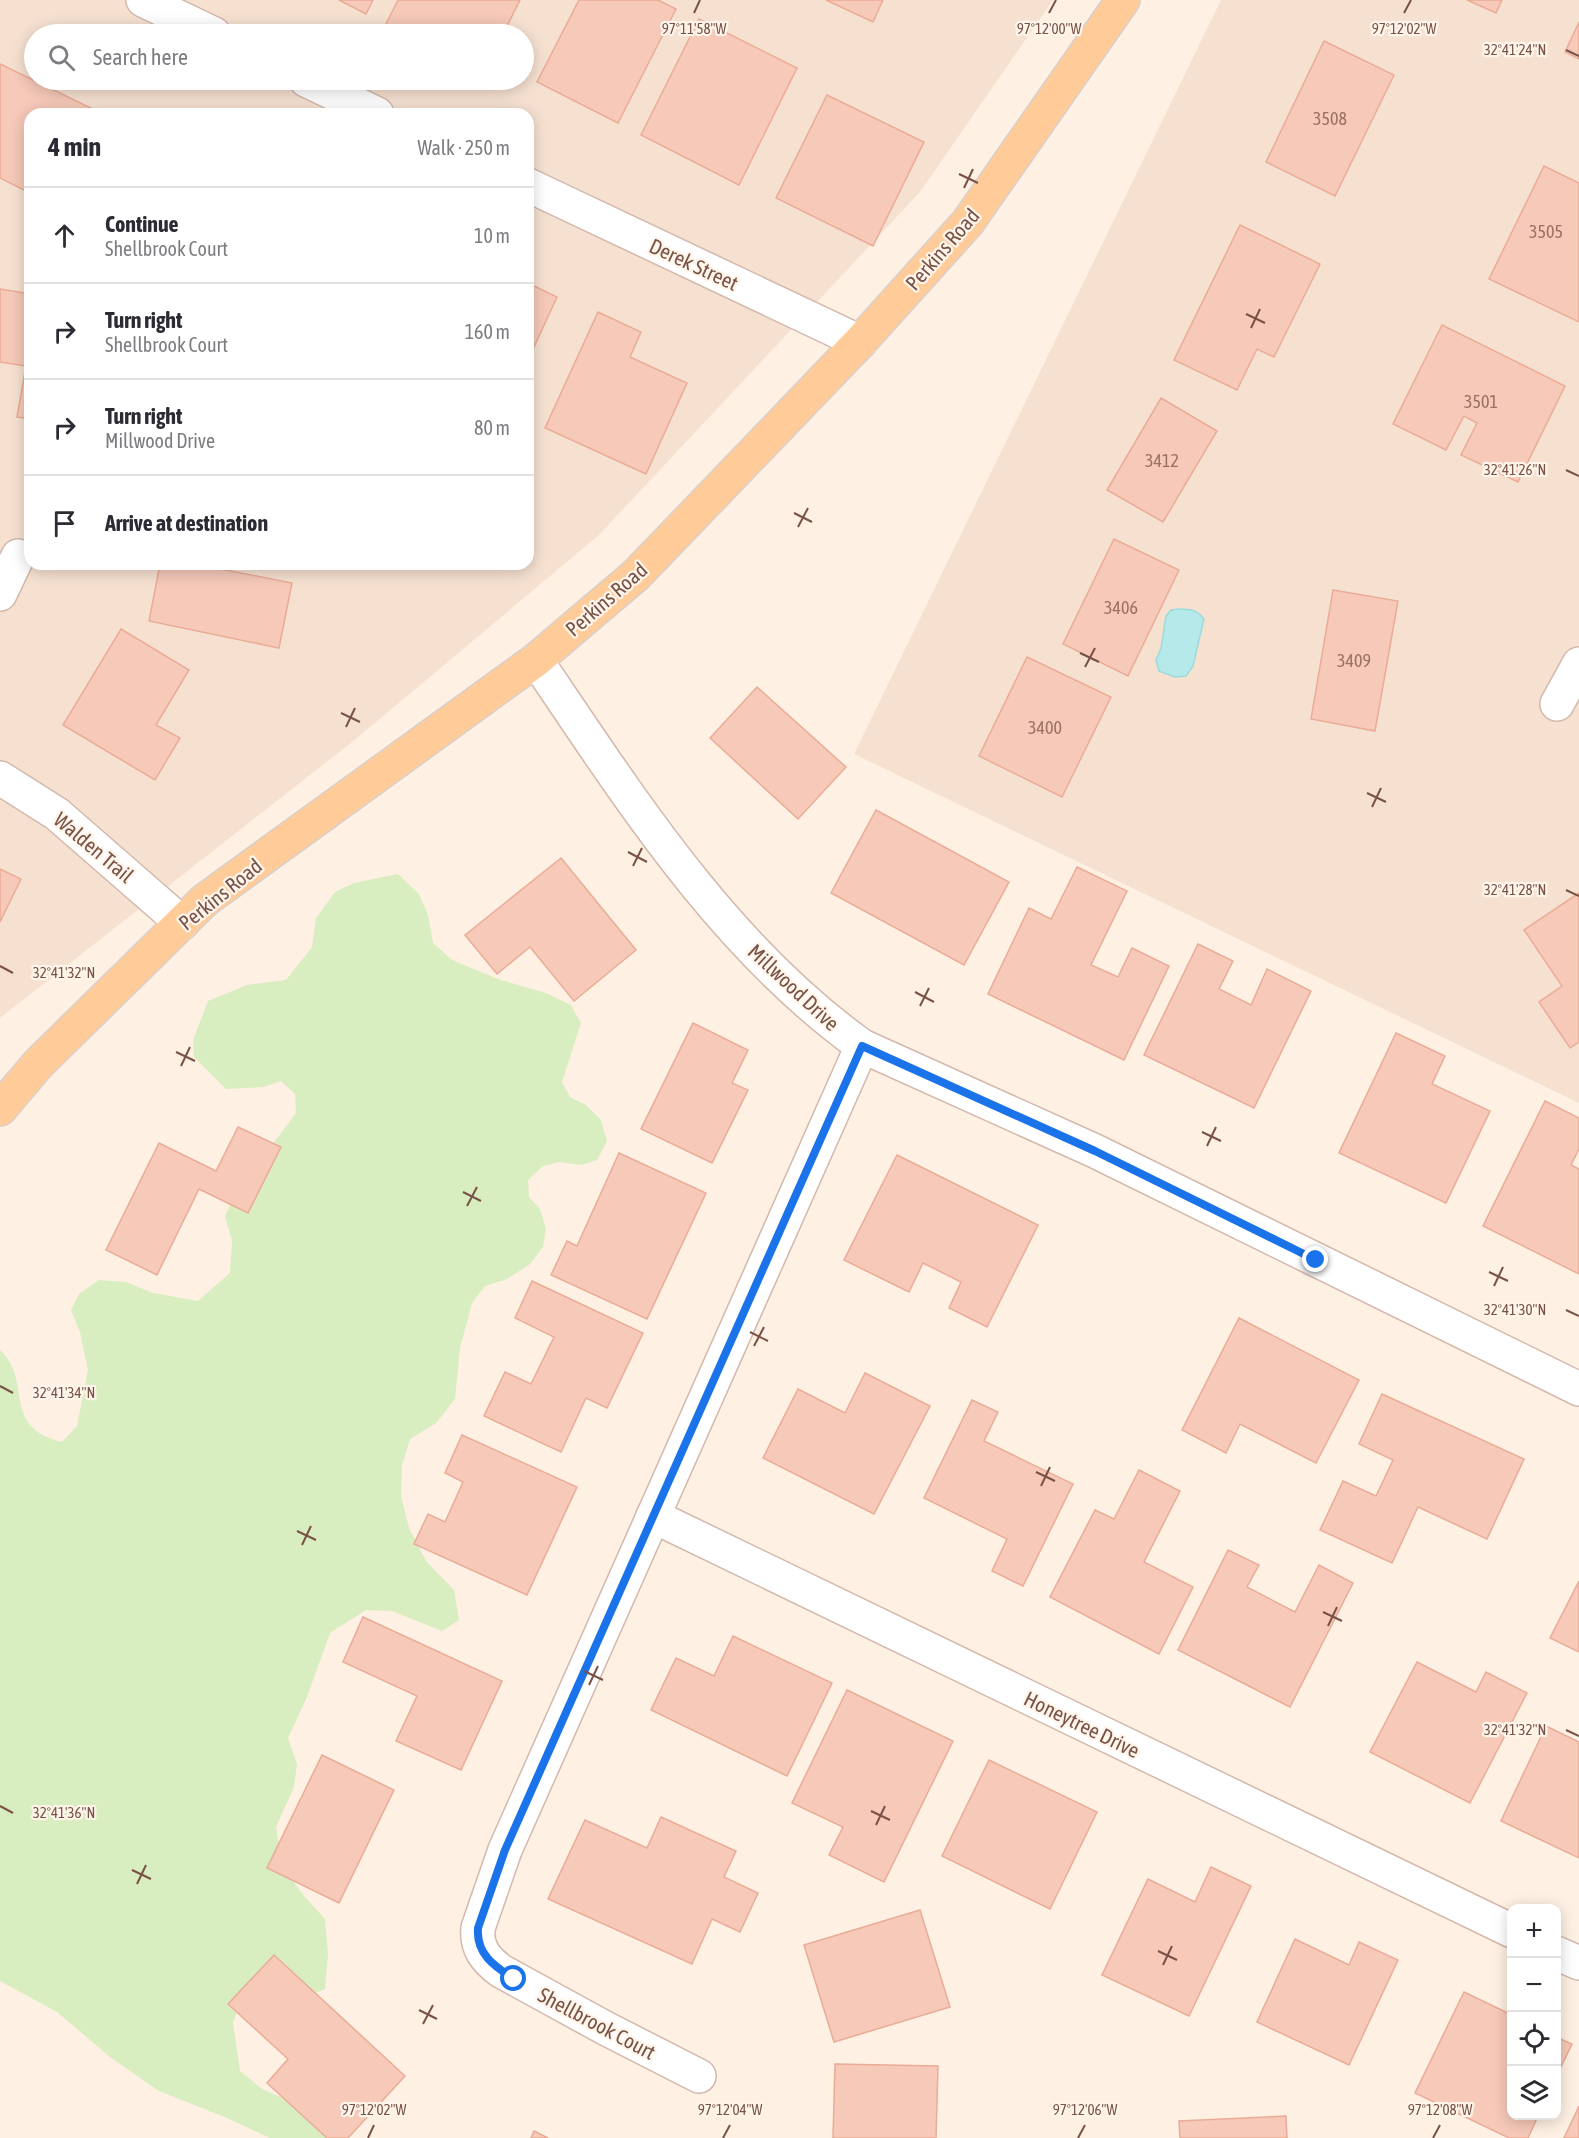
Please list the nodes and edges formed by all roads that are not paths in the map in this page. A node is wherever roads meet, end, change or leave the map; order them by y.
1 (143, 0) edge
2 (1123, 0) edge
3 (193, 24) edge
4 (327, 90) edge
5 (364, 108) edge
6 (534, 188) edge
7 (860, 342) junction
8 (18, 556) dead end
9 (0, 594) edge
10 (536, 660) junction
11 (1579, 664) edge
12 (1557, 704) dead end
13 (0, 778) edge
14 (182, 923) junction
15 (862, 1046) junction
16 (0, 1109) edge
17 (1579, 1389) edge
18 (653, 1516) junction
19 (1507, 1929) edge
20 (1561, 1955) edge
21 (1579, 1964) edge
22 (699, 2076) dead end

1 - 3 street
2 - 7 main road, Perkins Road
4 - 5 street
6 - 7 street, Derek Street
7 - 10 main road, Perkins Road
8 - 9 street
10 - 14 main road, Perkins Road
10 - 15 street, Millwood Drive
11 - 12 street
13 - 14 street, Walden Trail
14 - 16 main road, Perkins Road
15 - 17 street, Millwood Drive
15 - 18 street, Shellbrook Court
18 - 19 street, Honeytree Drive
18 - 22 street, Shellbrook Court
20 - 21 street

